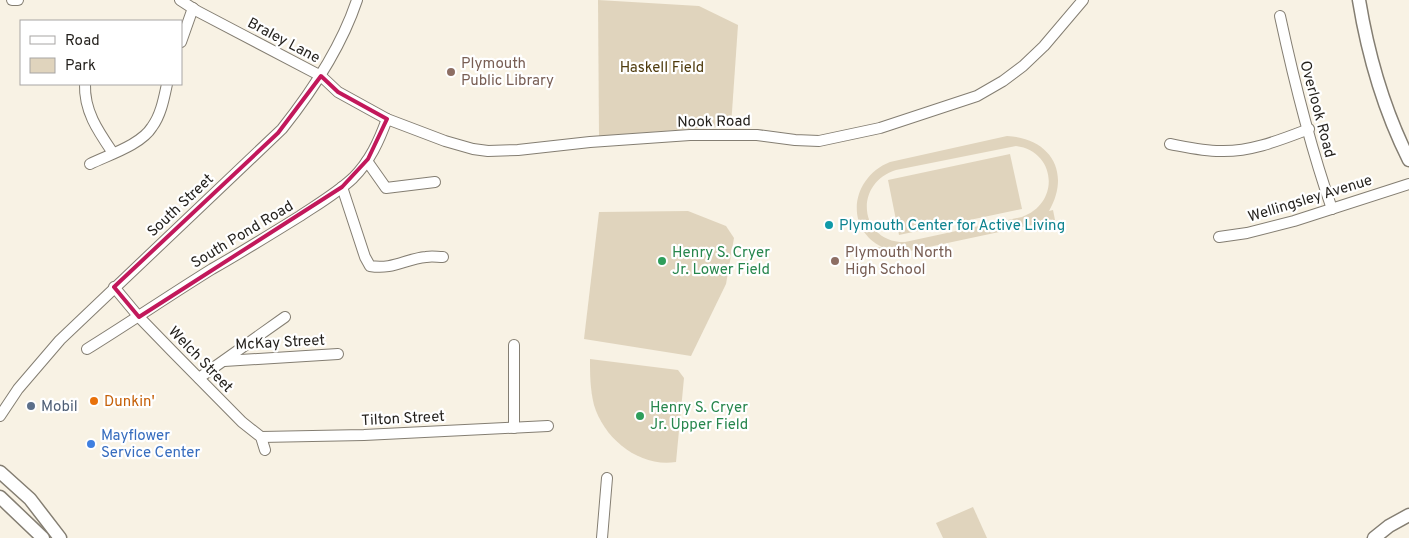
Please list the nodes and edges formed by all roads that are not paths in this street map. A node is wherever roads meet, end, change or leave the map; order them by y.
1 (12, 0) edge
2 (18, 0) edge
3 (180, 0) edge
4 (357, 0) edge
5 (1083, 0) edge
6 (1359, 0) edge
7 (193, 8) junction
8 (1280, 16) dead end
9 (182, 39) edge
10 (320, 76) junction
11 (85, 85) edge
12 (167, 85) edge
13 (387, 119) junction
14 (1309, 129) junction
15 (1170, 144) dead end
16 (112, 153) junction
17 (1409, 160) edge
18 (367, 161) junction
19 (90, 164) dead end
20 (435, 182) dead end
21 (1409, 184) edge
22 (342, 187) junction
23 (1332, 209) junction
24 (1219, 237) dead end
25 (443, 257) dead end
26 (114, 287) junction
27 (139, 317) junction
28 (285, 317) dead end
29 (514, 345) dead end
30 (87, 349) dead end
31 (338, 354) dead end
32 (224, 361) junction
33 (199, 378) junction
34 (0, 416) edge
35 (548, 426) dead end
36 (514, 428) junction
37 (261, 437) junction
38 (265, 450) dead end
39 (0, 472) edge
40 (607, 478) dead end
41 (0, 497) edge
42 (0, 512) edge
43 (18, 514) junction
44 (1409, 515) edge
45 (43, 538) edge
46 (60, 538) edge
47 (602, 538) edge
48 (1374, 538) edge

1 - 2 street
3 - 7 street, Braley Lane
4 - 10 street, South Street
5 - 13 street, Nook Road
6 - 17 main road
7 - 9 street
7 - 10 street, Braley Lane
8 - 14 street, Overlook Road
10 - 13 street, Nook Road
10 - 26 street, South Street
11 - 16 street
12 - 16 street
13 - 18 street, South Pond Road
14 - 15 street
14 - 23 street, Overlook Road
16 - 19 street
18 - 20 street
18 - 22 street, South Pond Road
21 - 23 street, Wellingsley Avenue
22 - 25 street
22 - 27 street, South Pond Road
23 - 24 street, Wellingsley Avenue
26 - 27 street, Welch Street
26 - 34 street, South Street
27 - 30 street, South Pond Road
27 - 33 street, Welch Street
28 - 32 street
29 - 36 street
31 - 32 street, McKay Street
32 - 33 street
33 - 37 street, Welch Street
35 - 36 street, Tilton Street
36 - 37 street, Tilton Street
37 - 38 street
39 - 46 main road
40 - 47 street
41 - 43 main road
42 - 43 main road
43 - 45 main road
44 - 48 main road

